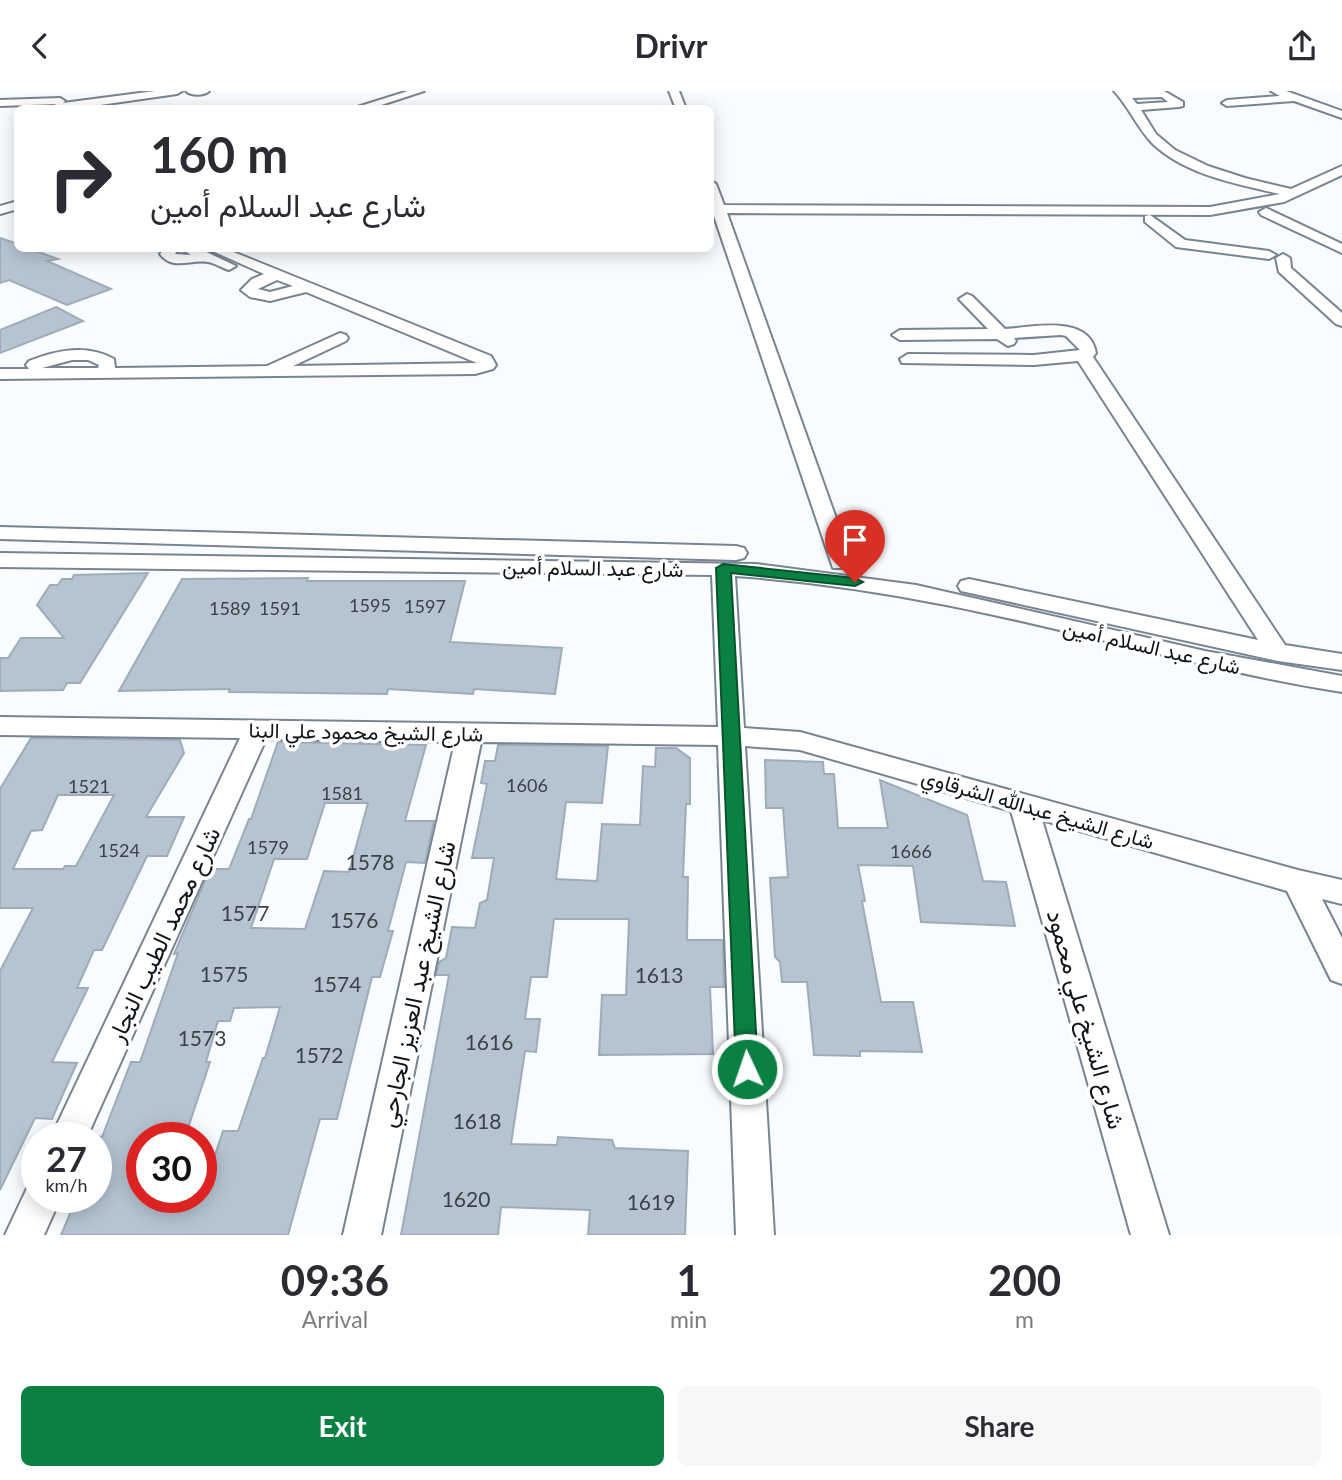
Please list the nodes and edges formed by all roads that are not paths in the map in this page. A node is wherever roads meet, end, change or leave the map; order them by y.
1 (130, 91) edge
2 (177, 91) edge
3 (191, 91) edge
4 (204, 91) edge
5 (419, 91) edge
6 (428, 91) edge
7 (1276, 91) edge
8 (1122, 93) edge
9 (1294, 94) edge
10 (1227, 103) dead end
11 (47, 105) edge
12 (74, 105) edge
13 (370, 105) edge
14 (384, 105) edge
15 (1135, 107) junction
16 (1342, 108) edge
17 (1342, 115) edge
18 (1342, 170) edge
19 (1342, 184) edge
20 (1294, 193) junction
21 (714, 195) edge
22 (1266, 212) junction
23 (721, 213) junction
24 (1180, 216) junction
25 (1150, 219) junction
26 (1327, 241) junction
27 (1342, 249) edge
28 (169, 252) edge
29 (212, 253) edge
30 (1281, 256) junction
31 (278, 274) junction
32 (262, 280) junction
33 (308, 286) junction
34 (291, 292) junction
35 (967, 299) dead end
36 (1342, 321) edge
37 (1000, 334) junction
38 (900, 335) dead end
39 (340, 338) dead end
40 (1076, 356) junction
41 (908, 359) dead end
42 (1025, 360) junction
43 (475, 369) junction
44 (265, 372) junction
45 (0, 374) edge
46 (0, 533) edge
47 (0, 560) edge
48 (841, 563) junction
49 (723, 568) junction
50 (1278, 653) junction
51 (1342, 662) edge
52 (1342, 684) edge
53 (257, 730) junction
54 (4, 732) edge
55 (470, 733) junction
56 (731, 736) junction
57 (1023, 803) junction
58 (1298, 882) junction
59 (1342, 892) edge
60 (1342, 970) edge
61 (76, 1122) edge
62 (34, 1213) edge
63 (24, 1235) edge
64 (362, 1235) edge
65 (755, 1235) edge
66 (1150, 1235) edge

1 - 11 street
2 - 12 street
3 - 4 street
5 - 13 street
6 - 14 street
7 - 9 street
8 - 15 street
8 - 15 street
9 - 10 street
9 - 16 street
9 - 17 street
15 - 20 street
18 - 20 street
19 - 22 street
20 - 24 street
21 - 23 street
22 - 24 street
22 - 26 street
23 - 24 street
23 - 25 street
23 - 48 street
24 - 25 street
25 - 30 street
26 - 27 street
26 - 30 street
28 - 29 street
29 - 31 street
29 - 32 street
30 - 36 street
31 - 32 street
31 - 33 street
32 - 34 street
33 - 34 street
33 - 43 street
34 - 43 street
35 - 37 street
37 - 38 street
37 - 40 street
37 - 42 street
39 - 44 street
40 - 42 street
40 - 50 street
41 - 42 street
43 - 44 street
44 - 45 street
46 - 48 street, شارع عبد السلام أمين
47 - 49 street, شارع عبد السلام أمين
48 - 50 street, شارع عبد السلام أمين
49 - 52 street, شارع عبد السلام أمين
49 - 56 street
50 - 51 street, شارع عبد السلام أمين
53 - 54 street, شارع الشيخ محمود علي البنا
53 - 55 street, شارع الشيخ محمود علي البنا
53 - 61 street, شارع محمد الطيب النجار
55 - 56 street, شارع الشيخ محمود علي البنا
55 - 64 street, شارع الشيخ عبد العزيز الجارحي
56 - 57 street, شارع الشيخ عبدالله الشرقاوي
56 - 65 street
57 - 58 street, شارع الشيخ عبدالله الشرقاوي
57 - 66 street, شارع الشيخ علي محمود
58 - 59 street, شارع الشيخ عبدالله الشرقاوي
58 - 60 street
62 - 63 street

